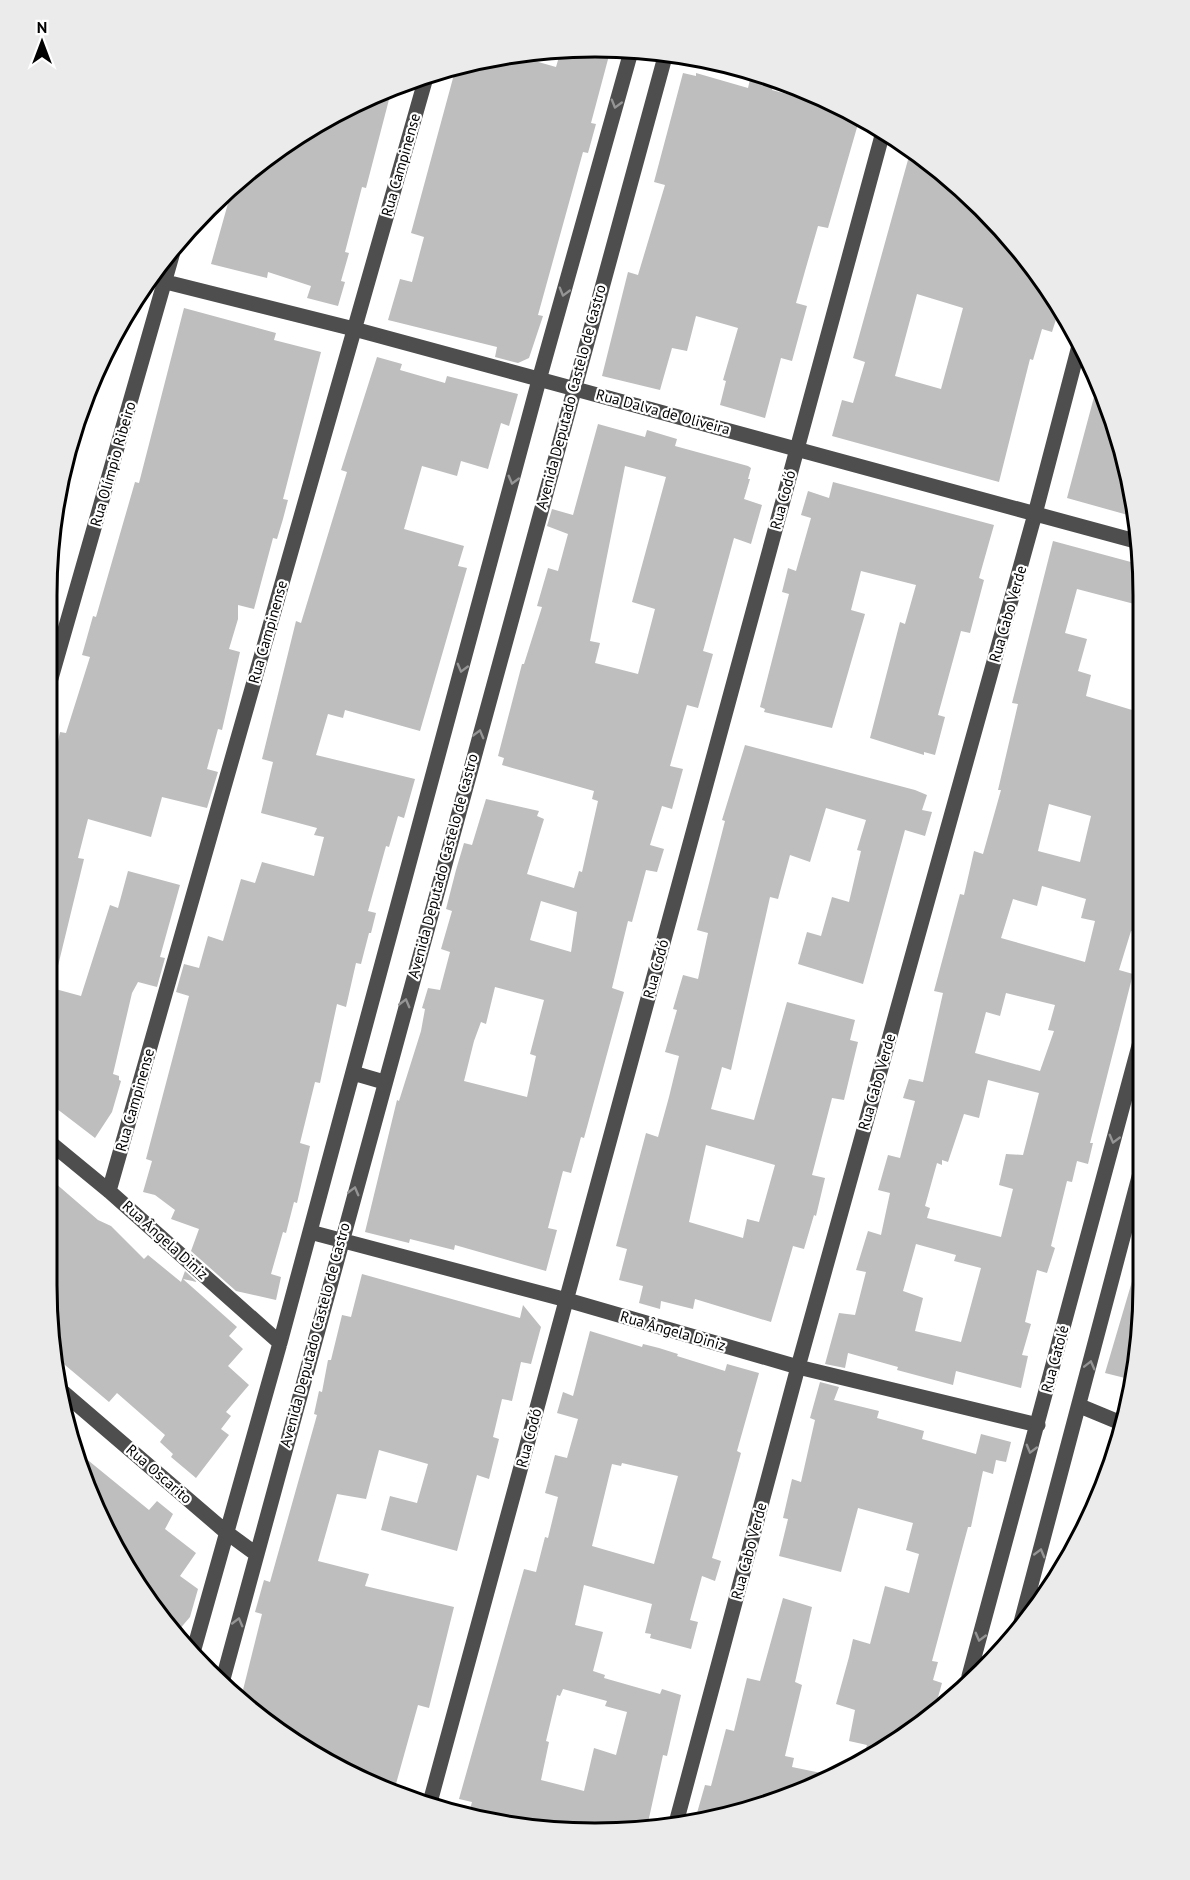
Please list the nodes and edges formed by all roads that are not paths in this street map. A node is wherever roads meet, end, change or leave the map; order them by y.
1 (629, 58) edge
2 (664, 62) edge
3 (424, 85) edge
4 (881, 140) edge
5 (170, 265) edge
6 (159, 280) edge
7 (165, 282) junction
8 (354, 330) junction
9 (1077, 355) edge
10 (539, 380) junction
11 (574, 389) junction
12 (797, 448) junction
13 (1035, 514) junction
14 (1130, 539) edge
15 (57, 658) edge
16 (1133, 1068) edge
17 (353, 1073) junction
18 (384, 1082) junction
19 (57, 1148) edge
20 (109, 1191) junction
21 (1133, 1200) edge
22 (310, 1232) junction
23 (341, 1240) junction
24 (567, 1300) junction
25 (280, 1343) junction
26 (798, 1366) junction
27 (69, 1397) edge
28 (1080, 1407) junction
29 (1116, 1421) edge
30 (1038, 1425) junction
31 (226, 1532) junction
32 (256, 1554) junction
33 (1025, 1609) edge
34 (195, 1644) edge
35 (971, 1669) edge
36 (224, 1674) edge
37 (431, 1797) edge
38 (678, 1816) edge

1 -> 10 street, Avenida Deputado Castelo de Castro
2 - 11 street, Avenida Deputado Castelo de Castro
3 - 8 street, Rua Campinense
4 - 12 street, Rua Codó
5 - 7 street, Rua Olímpio Ribeiro
6 - 7 street, Rua Dalva de Oliveira
7 - 8 street, Rua Dalva de Oliveira
7 - 15 street, Rua Olímpio Ribeiro
8 - 10 street, Rua Dalva de Oliveira
8 - 20 street, Rua Campinense
9 - 13 street, Rua Cabo Verde
10 - 11 street, Rua Dalva de Oliveira
10 -> 17 street, Avenida Deputado Castelo de Castro
11 - 12 street, Rua Dalva de Oliveira
18 -> 11 street, Avenida Deputado Castelo de Castro
12 - 13 street, Rua Dalva de Oliveira
12 - 24 street, Rua Codó
13 - 14 street, Rua Dalva de Oliveira
13 - 26 street, Rua Cabo Verde
16 -> 30 street, Rua Catolé
17 - 18 street
17 - 22 street, Avenida Deputado Castelo de Castro
23 -> 18 street, Avenida Deputado Castelo de Castro
19 - 20 street, Rua Ângela Diniz
20 - 25 street, Rua Ângela Diniz
28 -> 21 street
22 - 23 street, Rua Ângela Diniz
22 - 25 street, Avenida Deputado Castelo de Castro
23 - 24 street, Rua Ângela Diniz
23 - 32 street, Avenida Deputado Castelo de Castro
24 - 26 street, Rua Ângela Diniz
24 - 37 street, Rua Codó
25 - 31 street, Avenida Deputado Castelo de Castro
26 - 30 street, Rua Ângela Diniz
26 - 38 street, Rua Cabo Verde
27 - 31 street, Rua Oscarito
28 - 29 street
33 -> 28 street
30 -> 35 street, Rua Catolé
31 - 32 street, Rua Oscarito
31 - 34 street, Avenida Deputado Castelo de Castro
36 -> 32 street, Avenida Deputado Castelo de Castro

